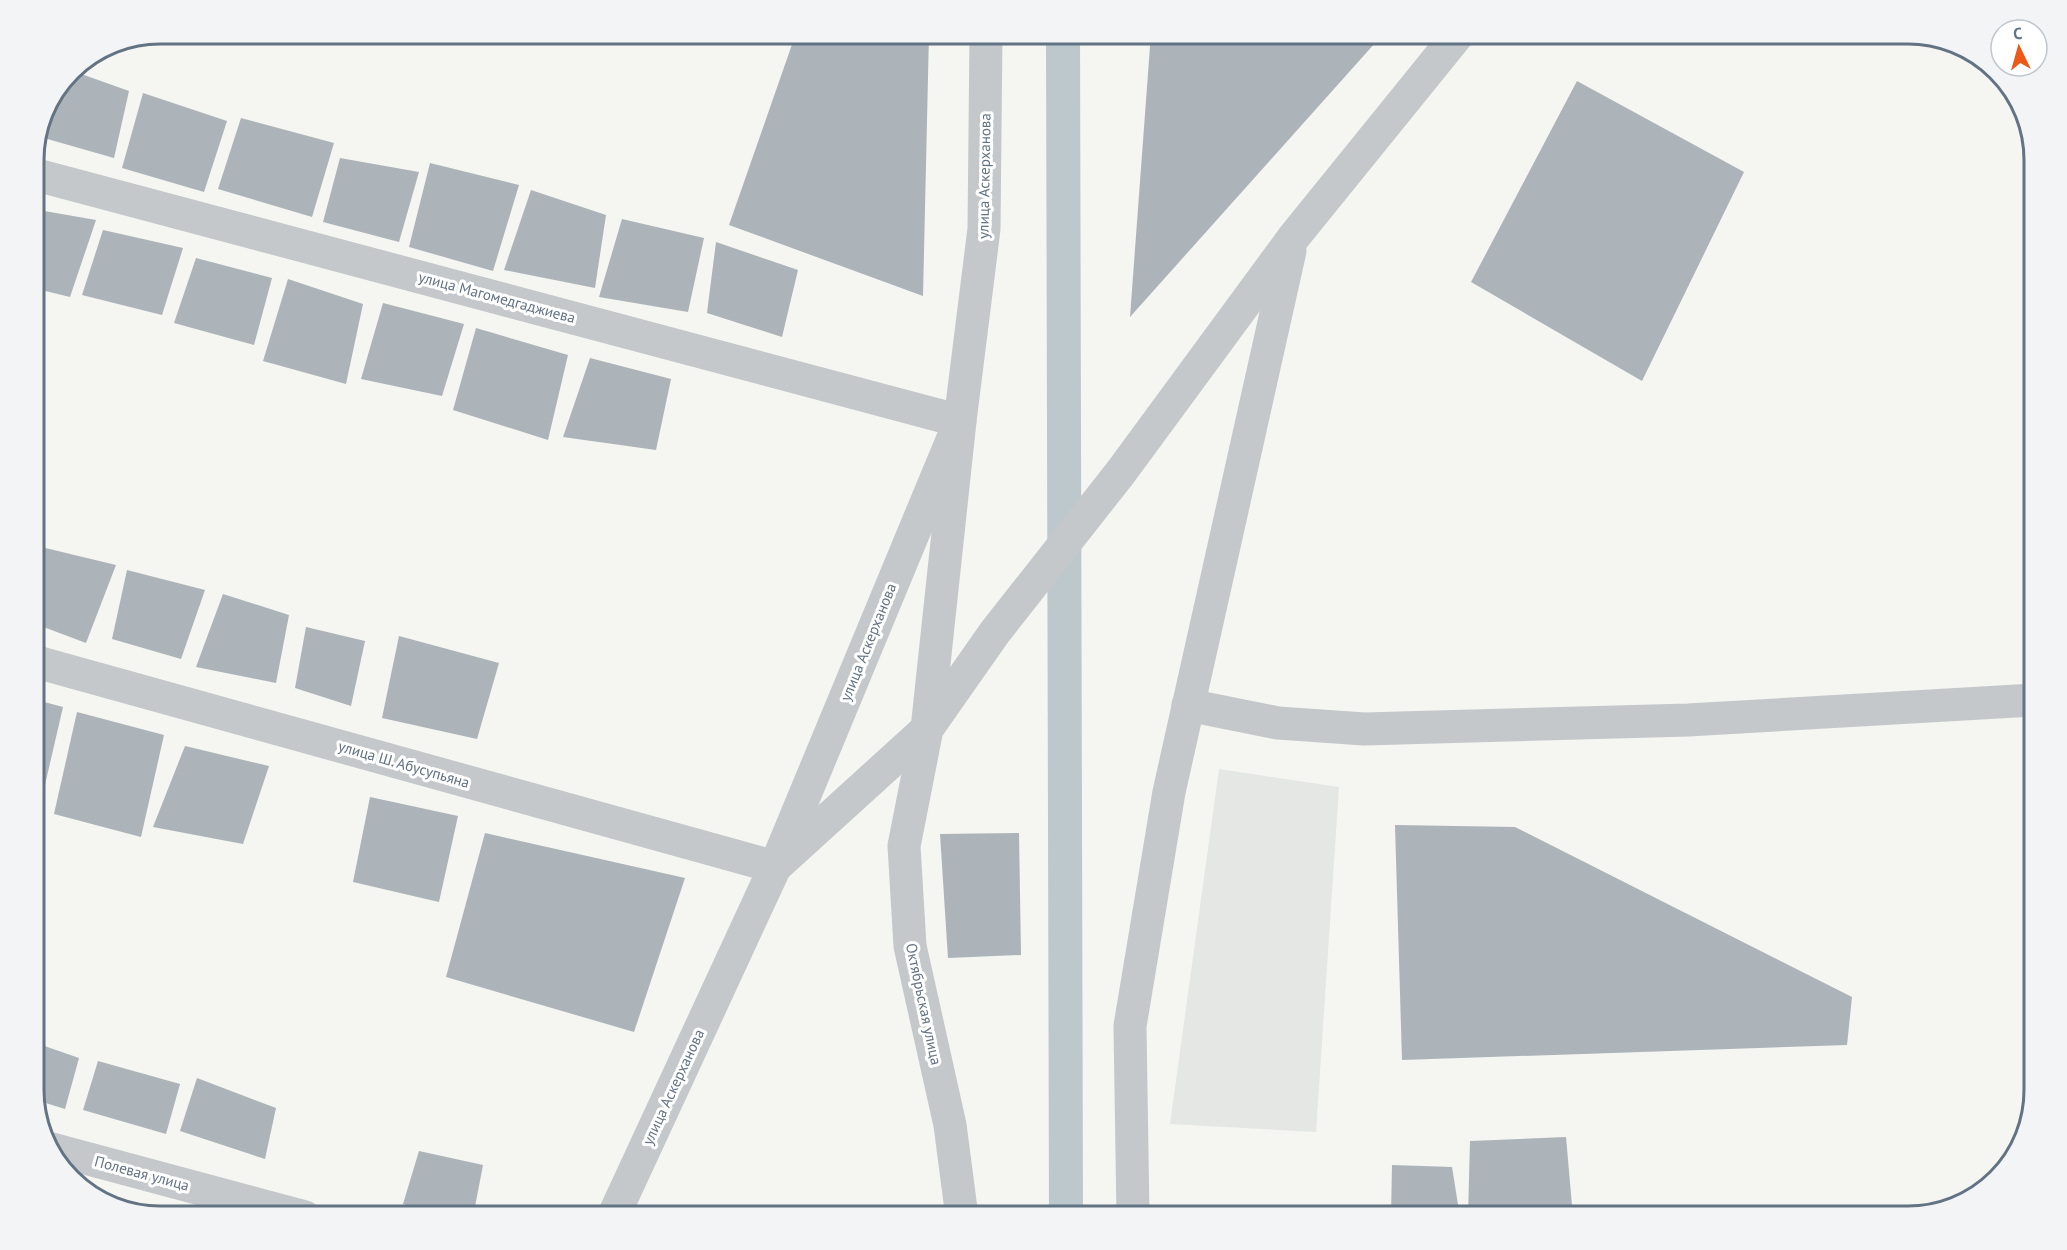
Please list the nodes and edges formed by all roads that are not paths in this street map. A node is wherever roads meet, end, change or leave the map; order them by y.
1 (986, 44) edge
2 (1450, 44) edge
3 (44, 177) edge
4 (1293, 237) junction
5 (960, 421) junction
6 (44, 664) edge
7 (2024, 701) edge
8 (1188, 705) junction
9 (927, 729) junction
10 (775, 867) junction
11 (61, 1151) edge
12 (264, 1206) edge
13 (619, 1206) edge
14 (961, 1206) edge
15 (1133, 1206) edge

1 - 5 street, улица Аскерханова
2 - 4 street
3 - 5 street, улица Магомедгаджиева
4 - 8 street
4 - 9 street, Октябрьская улица
5 - 9 street
5 - 10 street, улица Аскерханова
6 - 10 street, улица Ш. Абусупьяна
7 - 8 street
8 - 15 street
9 - 10 street
9 - 14 street, Октябрьская улица
10 - 13 street, улица Аскерханова
11 - 12 street, Полевая улица

